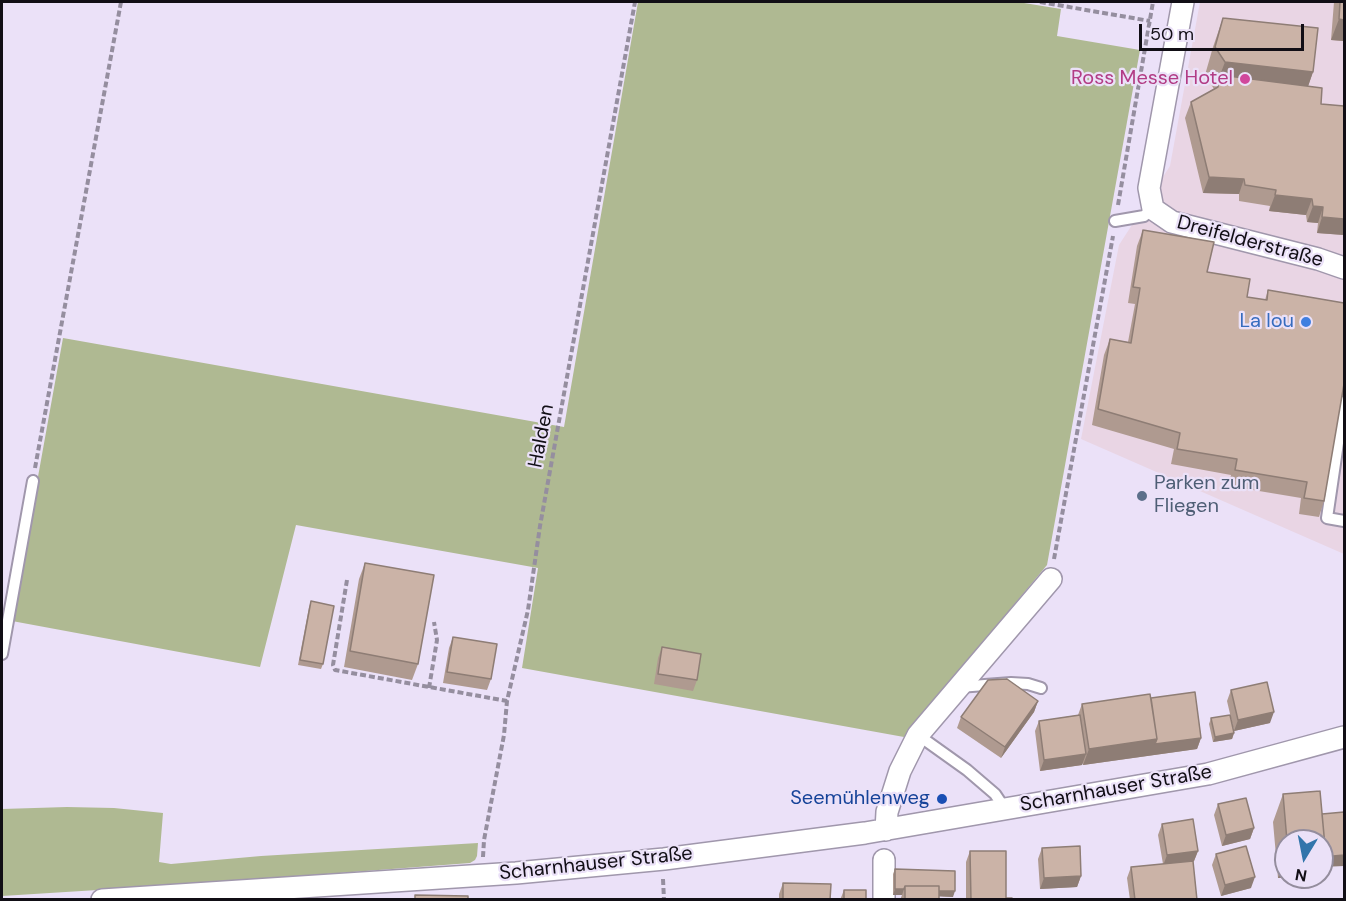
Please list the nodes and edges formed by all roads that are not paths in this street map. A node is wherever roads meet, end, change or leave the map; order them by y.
1 (1184, 2) edge
2 (1153, 209) junction
3 (1115, 221) road end
4 (1344, 268) edge
5 (1344, 402) edge
6 (1340, 466) edge
7 (33, 481) road end
8 (1344, 520) edge
9 (1051, 579) road end
10 (2, 654) edge
11 (959, 687) junction
12 (1041, 688) dead end
13 (918, 735) junction
14 (1344, 737) edge
15 (1005, 809) junction
16 (886, 830) junction
17 (884, 860) dead end
18 (376, 891) edge
19 (102, 900) edge
20 (884, 900) edge

1 - 2 street, Dreifelderstraße
2 - 3 lane
2 - 4 street, Dreifelderstraße
5 - 6 lane
6 - 8 lane
7 - 10 lane
9 - 11 street
11 - 12 lane
11 - 13 street
13 - 15 lane
13 - 16 street
14 - 15 street, Scharnhauser Straße
15 - 16 street, Scharnhauser Straße
16 - 18 street, Scharnhauser Straße
17 - 20 street
18 - 19 street, Scharnhauser Straße

